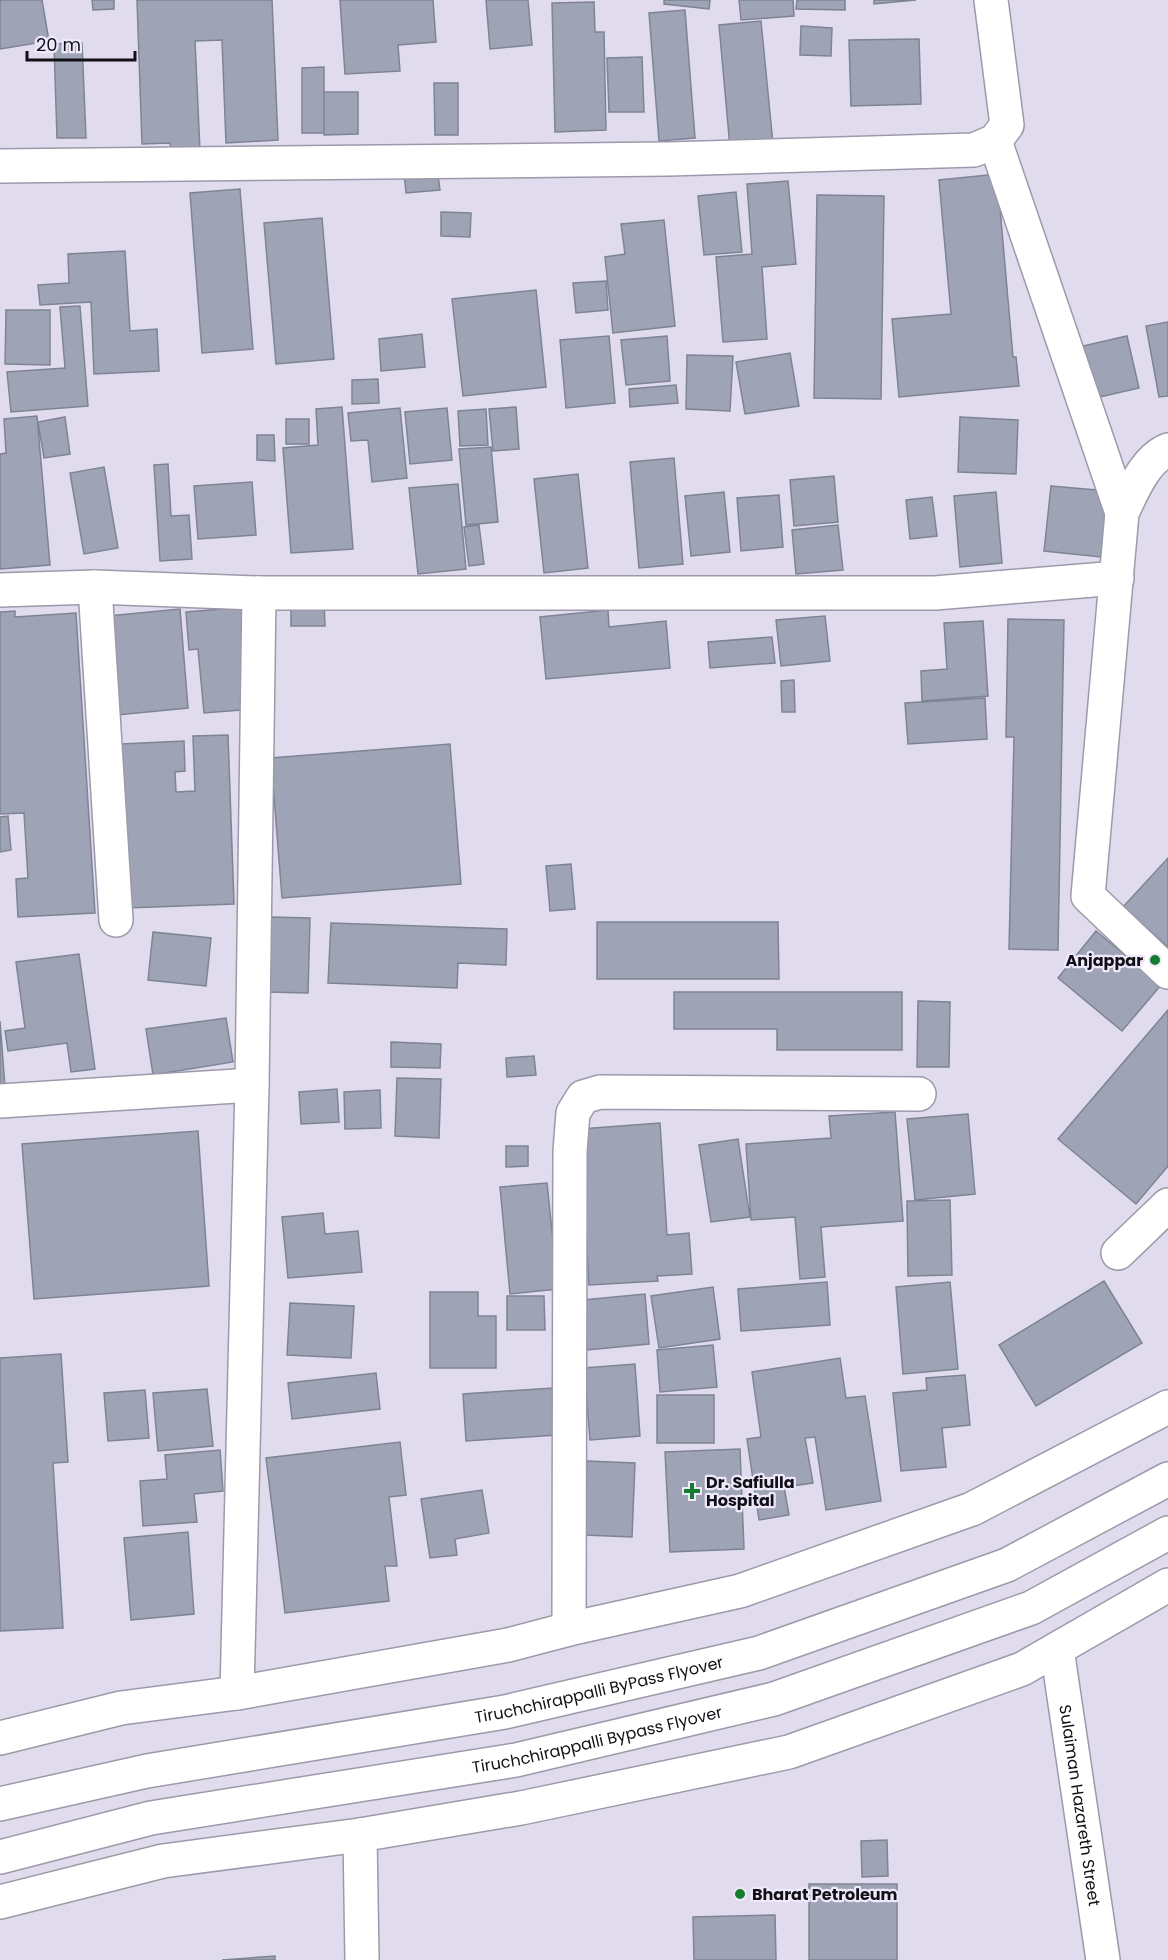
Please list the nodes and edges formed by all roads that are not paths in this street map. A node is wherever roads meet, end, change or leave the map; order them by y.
1 (991, 0) edge
2 (995, 141) junction
3 (0, 166) edge
4 (1168, 450) edge
5 (1122, 513) junction
6 (1117, 578) junction
7 (95, 587) junction
8 (0, 590) edge
9 (259, 593) junction
10 (116, 920) dead end
11 (1168, 972) edge
12 (252, 1085) junction
13 (919, 1094) dead end
14 (0, 1101) edge
15 (1168, 1205) edge
16 (1118, 1253) dead end
17 (1168, 1407) edge
18 (1168, 1479) edge
19 (1168, 1533) edge
20 (1168, 1585) edge
21 (568, 1629) junction
22 (1057, 1649) junction
23 (237, 1693) junction
24 (0, 1738) edge
25 (0, 1804) edge
26 (360, 1835) junction
27 (0, 1857) edge
28 (0, 1902) edge
29 (362, 1960) edge
30 (1103, 1960) edge

1 - 2 main road
2 - 3 main road
2 - 5 main road
4 - 5 main road
5 - 6 main road
6 - 9 main road
6 - 11 main road
7 - 8 main road
7 - 9 main road
7 - 10 main road
9 - 12 main road
12 - 14 main road
12 - 23 main road
13 - 21 main road
15 - 16 main road
17 - 21 main road
18 - 25 main road, Tiruchchirappalli ByPass Flyover
19 - 27 main road, Tiruchchirappalli Bypass Flyover
20 - 22 main road
21 - 23 main road
22 - 26 main road
22 - 30 main road, Sulaiman Hazareth Street
23 - 24 main road
26 - 28 main road
26 - 29 main road

